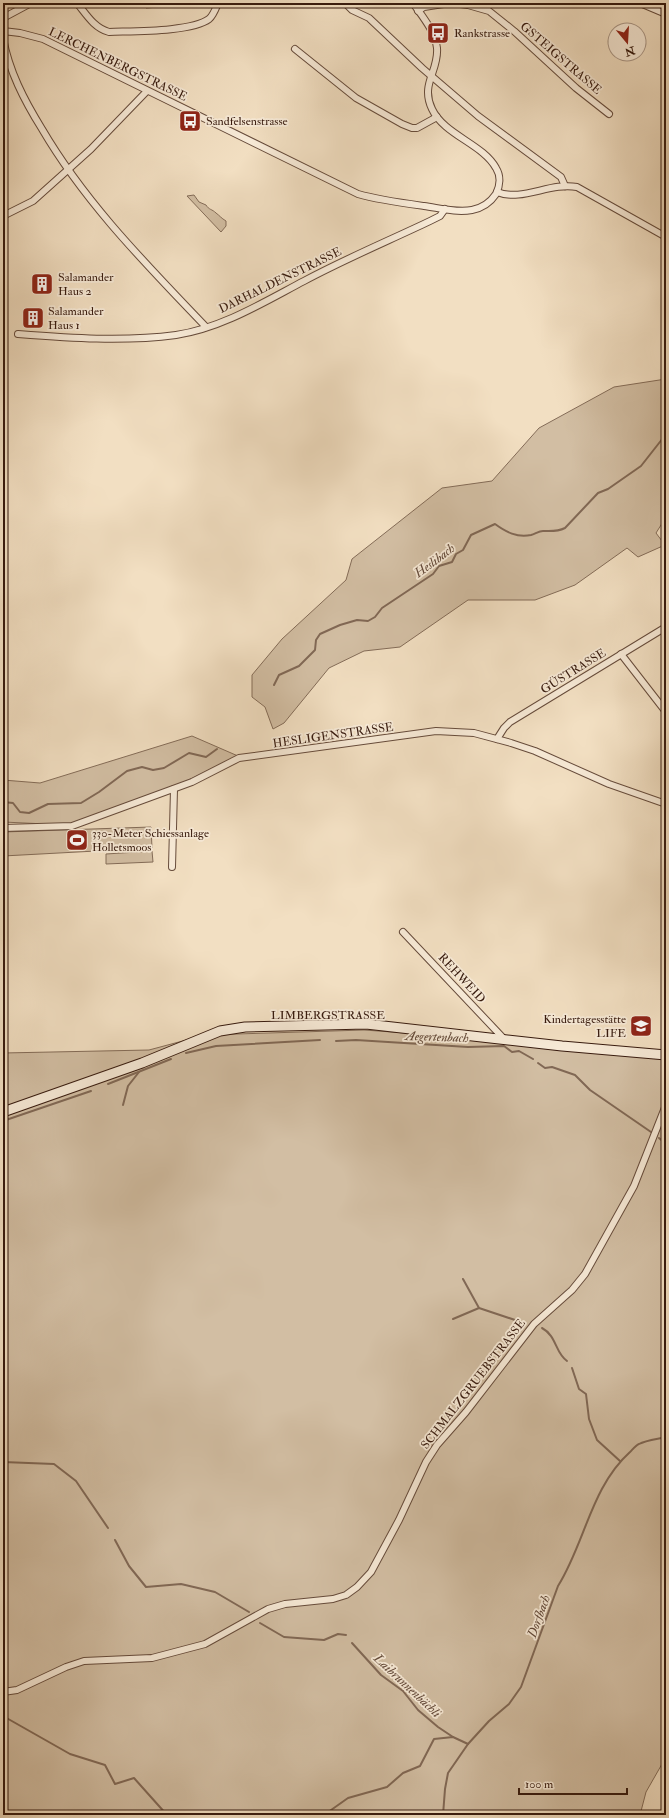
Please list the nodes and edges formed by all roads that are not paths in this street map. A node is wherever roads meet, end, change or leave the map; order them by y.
1 (31, 3) edge
2 (77, 3) edge
3 (218, 3) edge
4 (345, 3) edge
5 (413, 3) edge
6 (452, 3) edge
7 (640, 3) edge
8 (418, 11) junction
9 (666, 14) edge
10 (3, 18) edge
11 (3, 31) edge
12 (3, 38) edge
13 (295, 49) dead end
14 (430, 75) junction
15 (147, 91) junction
16 (609, 114) dead end
17 (437, 117) junction
18 (68, 169) junction
19 (565, 186) junction
20 (497, 192) junction
21 (446, 209) junction
22 (3, 216) edge
23 (666, 236) edge
24 (206, 327) junction
25 (18, 334) dead end
26 (666, 627) edge
27 (621, 654) junction
28 (666, 712) edge
29 (497, 739) junction
30 (174, 789) junction
31 (666, 804) edge
32 (3, 828) edge
33 (172, 867) dead end
34 (404, 932) dead end
35 (505, 1040) junction
36 (666, 1056) edge
37 (666, 1105) edge
38 (3, 1112) edge
39 (3, 1692) edge

1 - 10 street
2 - 3 street
4 - 14 street
5 - 8 street
6 - 8 street, GSTEIGSTRASSE
6 - 16 street, GSTEIGSTRASSE
7 - 9 street
8 - 14 street
11 - 15 street, LERCHENBERGSTRASSE
12 - 18 street
13 - 17 street
14 - 17 street
14 - 19 street
15 - 18 street
15 - 21 street, LERCHENBERGSTRASSE
17 - 20 street
18 - 22 street
18 - 24 street
19 - 20 street
19 - 23 street
20 - 21 street, LERCHENBERGSTRASSE
21 - 24 street, DARHALDENSTRASSE
24 - 25 street, DARHALDENSTRASSE
26 - 27 street, GÜSTRASSE
27 - 28 street
27 - 29 street, GÜSTRASSE
29 - 30 street, HESLIGENSTRASSE
29 - 31 street, HESLIGENSTRASSE
30 - 32 street, HESLIGENSTRASSE
30 - 33 street
34 - 35 street, REHWEID
35 - 36 street, LIMBERGSTRASSE
35 - 38 street, LIMBERGSTRASSE
37 - 39 street, SCHMALZGRUEBSTRASSE

